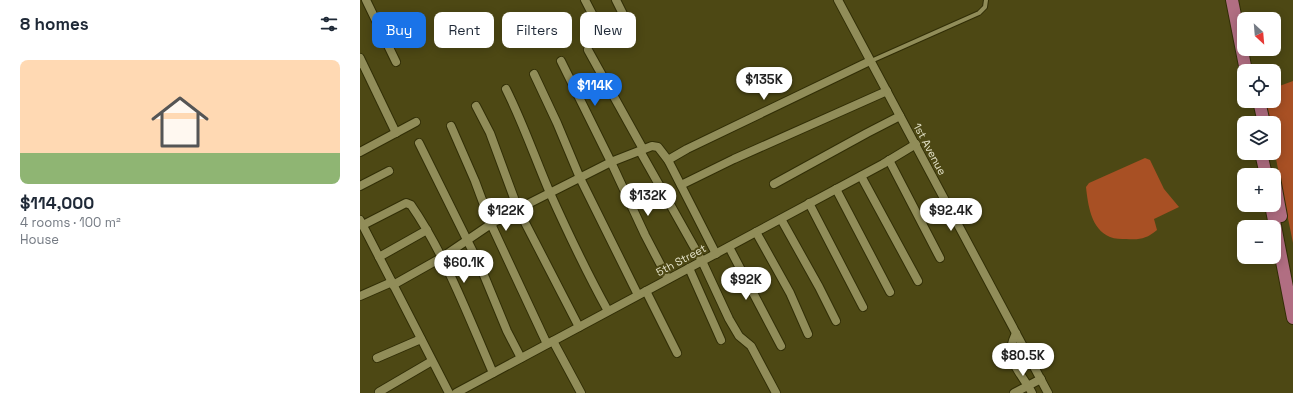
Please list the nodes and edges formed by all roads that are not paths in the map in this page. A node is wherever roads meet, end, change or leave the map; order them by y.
1 (366, 0) edge
2 (585, 0) edge
3 (616, 0) edge
4 (838, 0) edge
5 (986, 0) edge
6 (1232, 0) edge
7 (1240, 0) edge
8 (591, 12) edge
9 (622, 12) edge
10 (1242, 12) edge
11 (588, 50) dead end
12 (360, 58) edge
13 (561, 61) dead end
14 (870, 61) junction
15 (396, 62) dead end
16 (1245, 64) edge
17 (534, 74) dead end
18 (506, 89) dead end
19 (887, 92) junction
20 (476, 106) dead end
21 (900, 116) junction
22 (416, 122) dead end
23 (451, 126) dead end
24 (396, 133) junction
25 (419, 143) dead end
26 (916, 144) junction
27 (641, 150) junction
28 (360, 152) edge
29 (668, 160) junction
30 (889, 160) junction
31 (612, 162) junction
32 (389, 171) dead end
33 (861, 176) junction
34 (580, 178) junction
35 (774, 184) dead end
36 (681, 185) junction
37 (360, 186) edge
38 (836, 189) junction
39 (550, 192) junction
40 (809, 203) junction
41 (518, 209) junction
42 (1272, 212) edge
43 (1281, 212) edge
44 (781, 219) junction
45 (361, 222) edge
46 (491, 224) junction
47 (427, 230) junction
48 (756, 232) junction
49 (468, 240) junction
50 (729, 247) junction
51 (716, 254) junction
52 (379, 257) junction
53 (441, 258) junction
54 (940, 258) dead end
55 (702, 261) junction
56 (689, 268) junction
57 (1293, 277) edge
58 (668, 279) junction
59 (918, 281) dead end
60 (392, 283) junction
61 (890, 292) dead end
62 (642, 293) junction
63 (360, 296) edge
64 (863, 307) dead end
65 (608, 311) junction
66 (1293, 318) edge
67 (836, 322) dead end
68 (579, 327) junction
69 (1016, 333) junction
70 (808, 334) dead end
71 (421, 339) junction
72 (721, 340) dead end
73 (550, 342) junction
74 (781, 346) dead end
75 (677, 354) dead end
76 (377, 358) dead end
77 (521, 358) junction
78 (432, 361) junction
79 (493, 373) junction
80 (1041, 379) junction
81 (1030, 389) edge
82 (379, 392) dead end
83 (449, 393) edge
84 (456, 393) edge
85 (581, 393) edge
86 (776, 393) edge
87 (1014, 393) edge
88 (1048, 393) edge

1 - 15 street
2 - 8 street
3 - 9 street
4 - 14 street, 1st Avenue
5 - 14 lane
6 - 16 main road
7 - 10 main road
11 - 27 street
12 - 24 street
13 - 31 street
14 - 19 street, 1st Avenue
14 - 29 street
17 - 34 street
18 - 39 street
19 - 21 street, 1st Avenue
19 - 36 street
20 - 41 street
21 - 26 street, 1st Avenue
21 - 35 street
22 - 24 street
23 - 46 street
24 - 28 street
25 - 49 street
26 - 30 street, 5th Street
26 - 69 street, 1st Avenue
27 - 29 street
27 - 31 street
27 - 55 street
29 - 36 street
30 - 33 street, 5th Street
30 - 54 street
31 - 34 street
31 - 58 street
32 - 37 street
33 - 38 street, 5th Street
33 - 59 street
34 - 39 street
34 - 62 street
36 - 51 street
38 - 40 street, 5th Street
38 - 61 street
39 - 41 street
39 - 65 street
40 - 44 street, 5th Street
40 - 64 street
41 - 46 street
41 - 68 street
42 - 66 main road
43 - 57 main road
44 - 48 street, 5th Street
44 - 67 street
45 - 47 street
45 - 52 street
46 - 49 street
46 - 73 street
47 - 52 street
47 - 53 street
48 - 50 street, 5th Street
48 - 70 street
49 - 53 street
49 - 77 street
50 - 51 street, 5th Street
50 - 74 street
51 - 55 street, 5th Street
52 - 60 street
53 - 60 street
53 - 79 street
55 - 56 street, 5th Street
55 - 86 street
56 - 58 street, 5th Street
56 - 72 street
58 - 62 street, 5th Street
60 - 63 street
60 - 71 street
62 - 65 street, 5th Street
62 - 75 street
65 - 68 street, 5th Street
68 - 73 street, 5th Street
69 - 80 street, 1st Avenue
69 - 81 street
71 - 76 street
71 - 78 street
73 - 77 street, 5th Street
73 - 85 street
77 - 79 street, 5th Street
78 - 82 street
78 - 83 street
79 - 84 street, 5th Street
80 - 81 street
80 - 88 street, 1st Avenue
81 - 87 street

